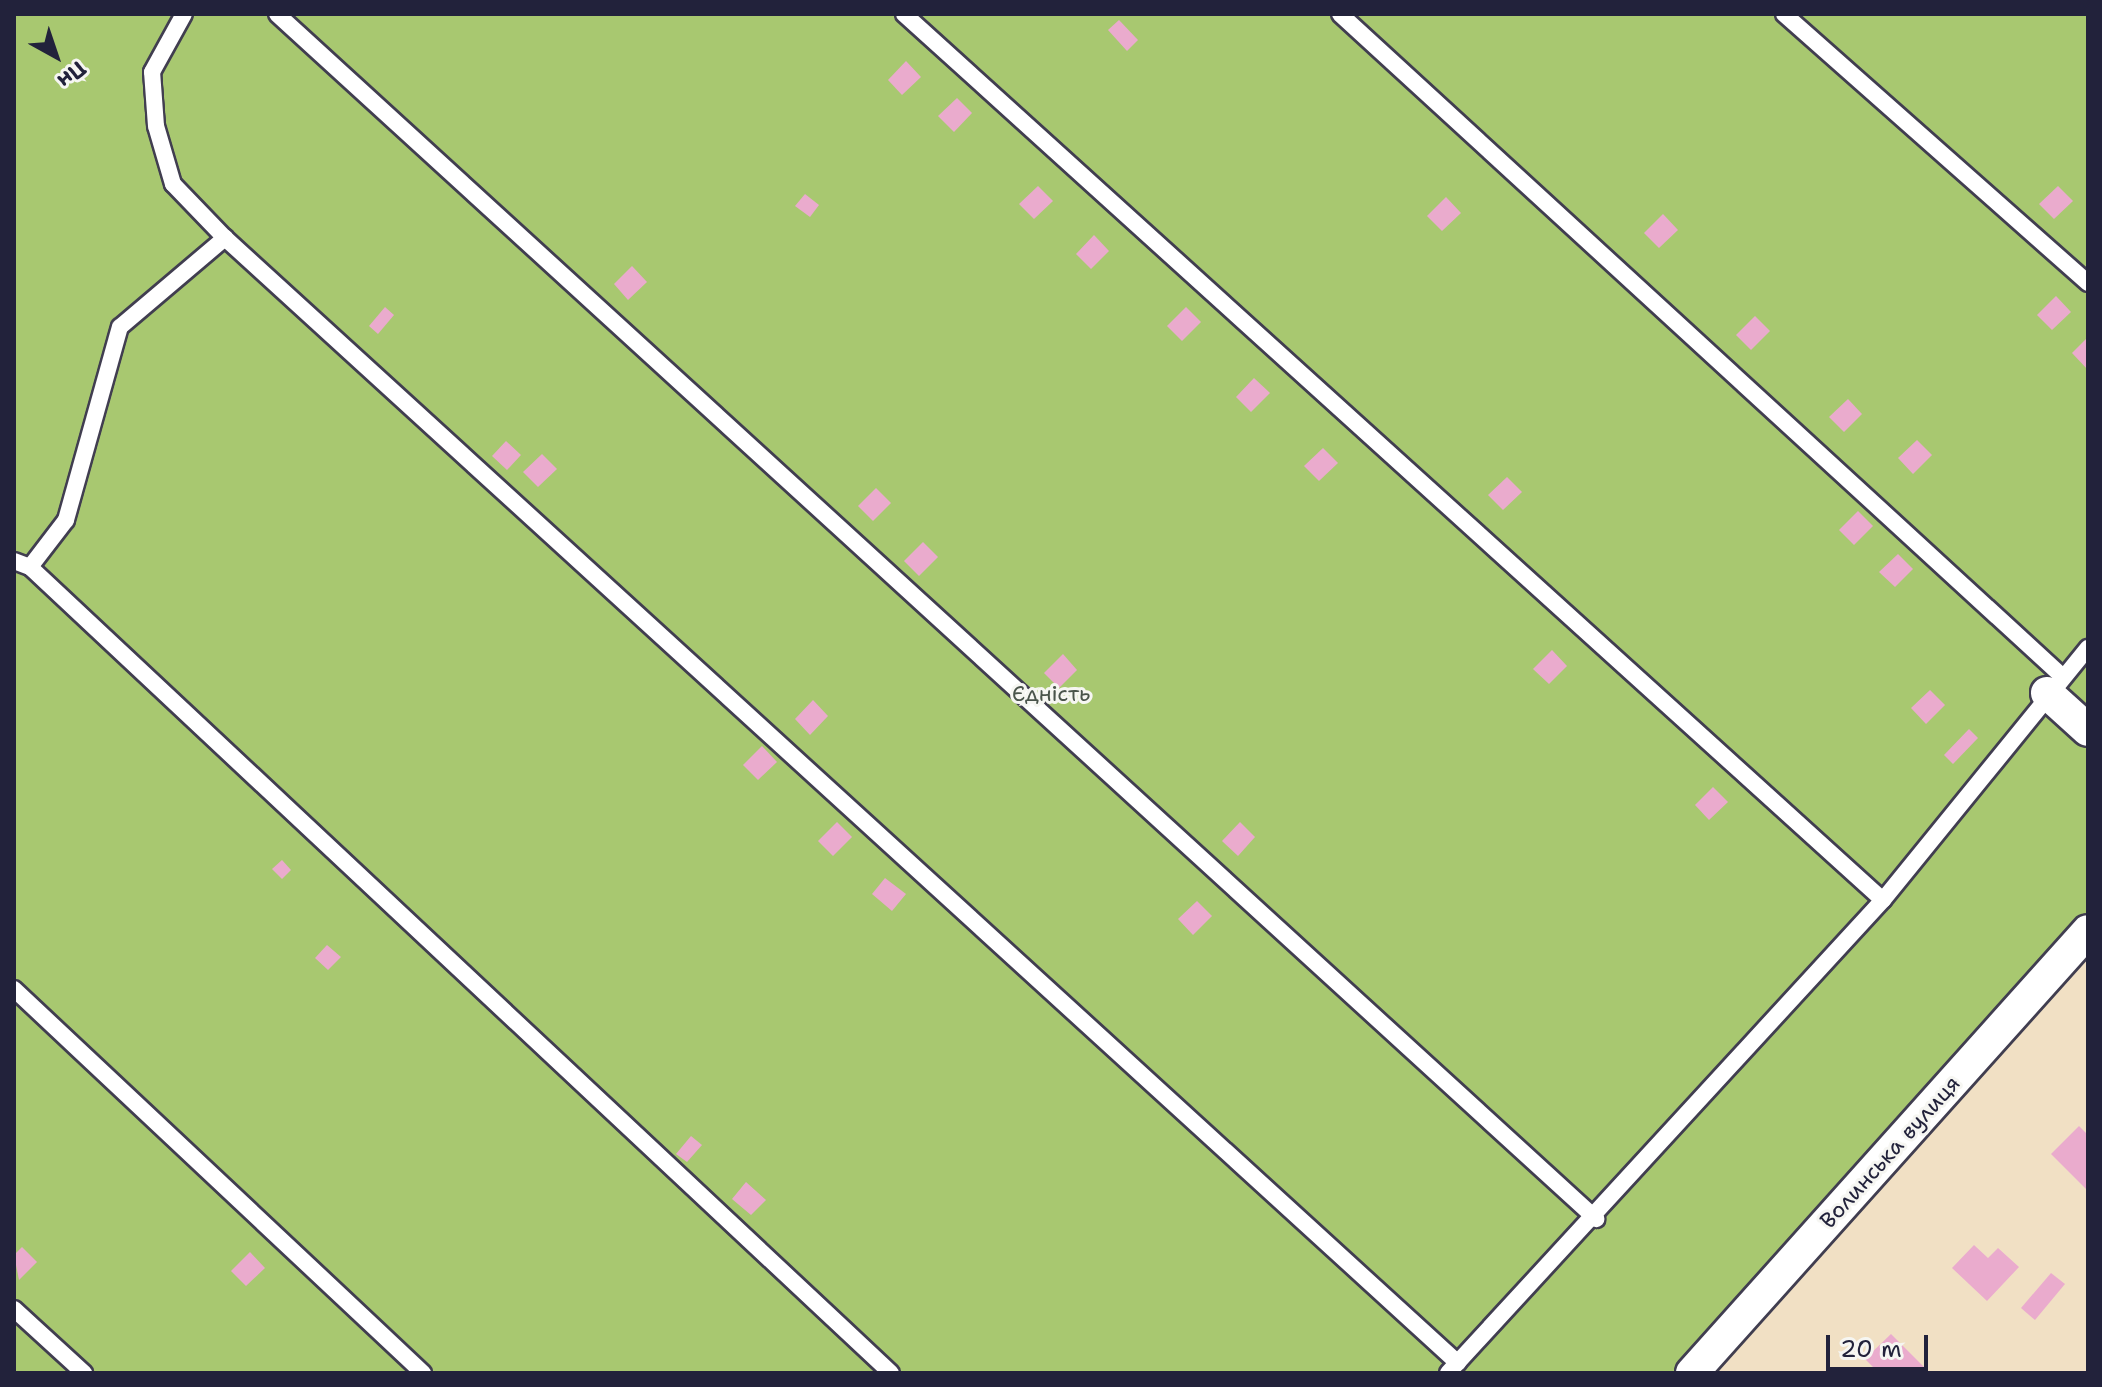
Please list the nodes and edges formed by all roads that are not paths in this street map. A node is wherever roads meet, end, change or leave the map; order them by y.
1 (184, 14) edge
2 (277, 14) edge
3 (904, 14) edge
4 (1340, 14) edge
5 (1784, 14) edge
6 (225, 238) junction
7 (2088, 283) edge
8 (22, 564) edge
9 (2088, 648) edge
10 (2055, 684) junction
11 (2088, 730) edge
12 (1883, 900) junction
13 (2088, 931) edge
14 (14, 989) edge
15 (1596, 1219) junction
16 (14, 1309) edge
17 (1453, 1368) edge
18 (84, 1373) edge
19 (423, 1373) edge
20 (891, 1373) edge
21 (1692, 1373) edge

1 - 6 lane
2 - 15 lane
3 - 12 lane
4 - 10 lane
5 - 7 lane
6 - 8 lane
6 - 17 lane
8 - 20 lane
9 - 10 lane
10 - 11 street
10 - 12 lane
12 - 15 lane
13 - 21 street, Волинська вулиця
14 - 19 lane
15 - 17 lane
16 - 18 lane

